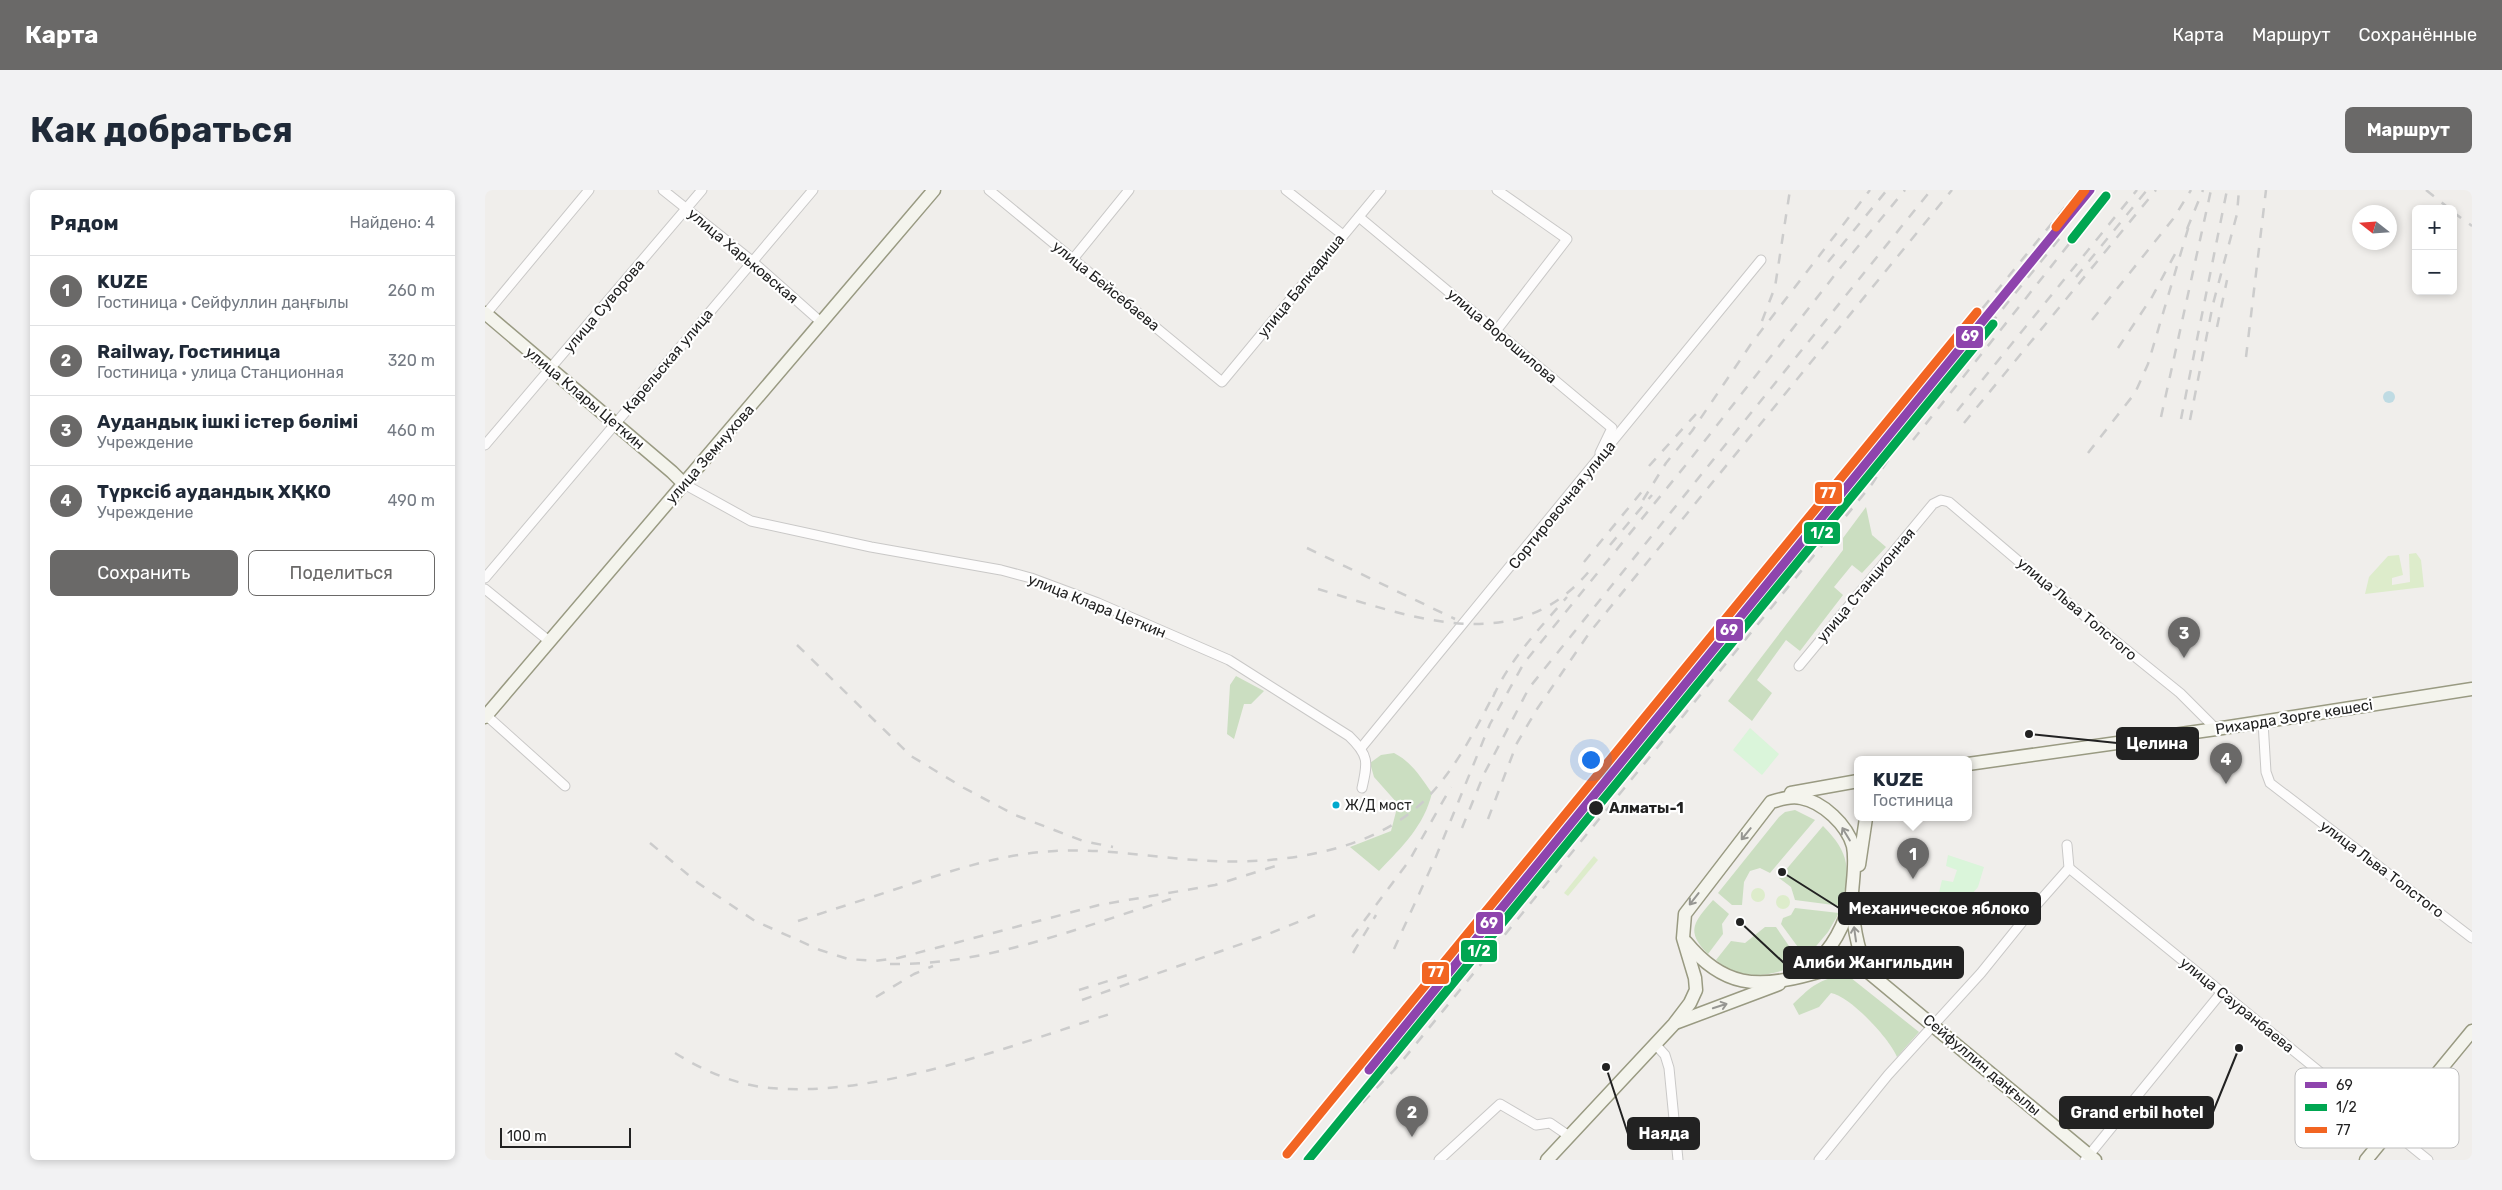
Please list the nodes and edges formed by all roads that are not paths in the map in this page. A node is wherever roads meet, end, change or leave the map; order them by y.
1 (589, 190) edge
2 (663, 190) edge
3 (702, 190) edge
4 (813, 190) edge
5 (934, 190) edge
6 (989, 190) edge
7 (1129, 190) edge
8 (1286, 190) edge
9 (1381, 190) edge
10 (1497, 190) edge
11 (686, 209) junction
12 (1359, 217) junction
13 (1343, 235) junction
14 (1073, 259) junction
15 (1761, 260) dead end
16 (752, 261) junction
17 (485, 314) edge
18 (822, 323) junction
19 (1496, 331) junction
20 (550, 369) junction
21 (1222, 382) joint
22 (615, 424) junction
23 (485, 445) edge
24 (1594, 466) junction
25 (683, 484) junction
26 (1933, 504) joint
27 (485, 578) edge
28 (485, 589) edge
29 (549, 641) junction
30 (1799, 666) dead end
31 (2472, 689) edge
32 (486, 716) edge
33 (2263, 722) junction
34 (2216, 730) junction
35 (1361, 748) junction
36 (1972, 763) edge
37 (1854, 783) edge
38 (565, 786) dead end
39 (1362, 788) dead end
40 (1771, 802) junction
41 (1865, 821) edge
42 (2067, 845) dead end
43 (2069, 868) junction
44 (1852, 895) junction
45 (1683, 938) junction
46 (2472, 938) edge
47 (1867, 971) junction
48 (1793, 977) junction
49 (2221, 993) junction
50 (1674, 1024) junction
51 (1935, 1025) junction
52 (2472, 1031) edge
53 (1655, 1044) junction
54 (2315, 1068) edge
55 (2442, 1068) edge
56 (1569, 1136) junction
57 (2376, 1148) edge
58 (2414, 1148) edge
59 (2090, 1158) edge
60 (1439, 1160) edge
61 (1547, 1160) edge
62 (1678, 1160) edge
63 (1819, 1160) edge
64 (2366, 1160) edge
65 (2428, 1160) edge

1 - 17 street
2 - 11 street, улица Харьковская
3 - 11 street, улица Суворова
4 - 16 street, Карельская улица
5 - 18 main road, улица Земнухова
6 - 14 street, улица Бейсебаева
7 - 14 street
8 - 13 street
9 - 12 street, улица Балкадиша
10 - 19 street
11 - 16 street, улица Харьковская
11 - 20 street, улица Суворова
12 - 13 street, улица Балкадиша
12 - 19 street, улица Ворошилова
13 - 21 street, улица Балкадиша
14 - 21 street, улица Бейсебаева
15 - 24 street, Сортировочная улица
16 - 18 street, улица Харьковская
16 - 22 street, Карельская улица
17 - 20 main road, улица Клары Цеткин
18 - 25 main road, улица Земнухова
19 - 24 street, улица Ворошилова
20 - 22 main road, улица Клары Цеткин
20 - 23 street, улица Суворова
22 - 25 main road, улица Клары Цеткин
22 - 27 street, Карельская улица
24 - 35 street, Сортировочная улица
25 - 29 main road, улица Земнухова
25 - 35 street, улица Клара Цеткин
26 - 30 street, улица Станционная
26 - 34 street, улица Льва Толстого
28 - 29 street
29 - 32 main road, улица Земнухова
31 - 33 main road, Рихарда Зорге көшесі
32 - 38 street
33 - 34 main road, Рихарда Зорге көшесі
33 - 46 street, улица Льва Толстого
34 - 36 main road, Рихарда Зорге көшесі
35 - 39 street
37 - 40 main road
44 -> 40 main road
40 -> 45 main road
41 - 44 main road
42 - 43 street
43 - 49 street, улица Сауранбаева
43 - 51 street
47 -> 44 main road
44 - 48 main road
45 - 48 main road
45 - 50 main road
47 - 48 main road, Сейфуллин даңғылы
47 - 51 main road, Сейфуллин даңғылы
50 -> 48 main road
49 - 54 street, улица Сауранбаева
49 - 59 street
50 - 53 main road
51 - 59 main road, Сейфуллин даңғылы
51 - 63 street
52 - 55 main road
53 - 56 main road
53 - 62 street
56 - 60 street
56 - 61 main road
57 - 64 main road
58 - 65 street, улица Сауранбаева

